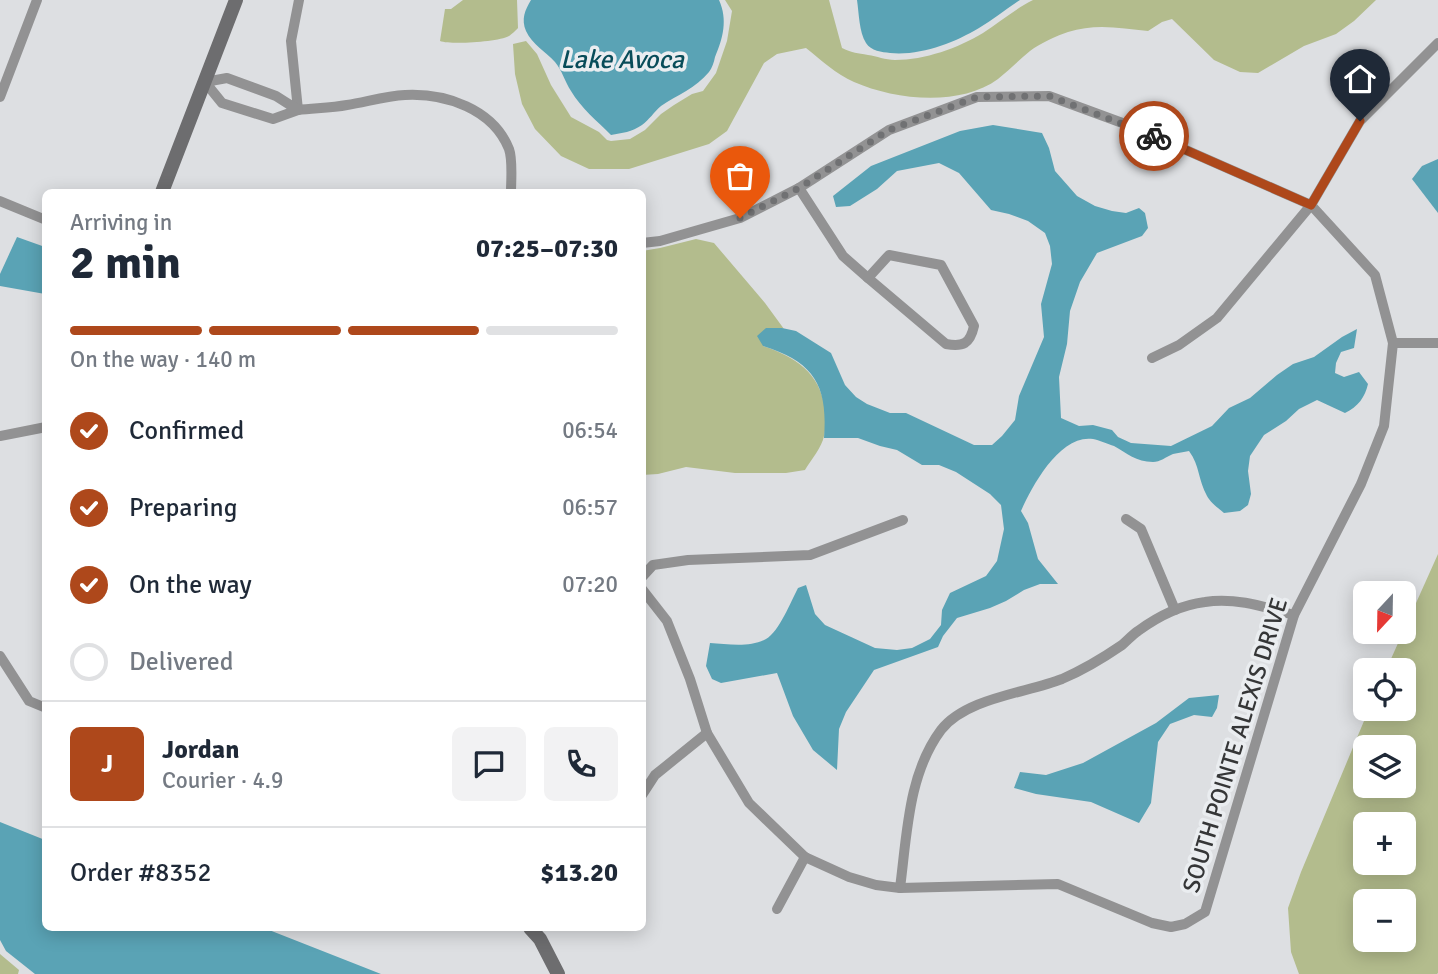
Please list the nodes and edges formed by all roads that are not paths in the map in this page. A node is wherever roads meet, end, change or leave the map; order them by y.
1 (37, 0) edge
2 (236, 0) edge
3 (299, 0) edge
4 (1438, 43) edge
5 (205, 82) junction
6 (0, 97) edge
7 (298, 110) junction
8 (799, 188) junction
9 (163, 189) edge
10 (511, 189) edge
11 (0, 201) edge
12 (1311, 205) junction
13 (42, 218) edge
14 (646, 243) edge
15 (868, 278) junction
16 (1438, 342) edge
17 (1393, 343) junction
18 (1152, 358) dead end
19 (42, 428) edge
20 (0, 436) edge
21 (1126, 519) dead end
22 (903, 520) dead end
23 (646, 573) edge
24 (646, 594) edge
25 (1175, 610) junction
26 (1294, 615) junction
27 (0, 656) edge
28 (42, 706) edge
29 (707, 733) junction
30 (646, 788) edge
31 (805, 857) junction
32 (900, 888) junction
33 (777, 909) dead end
34 (533, 931) edge
35 (558, 974) edge

1 - 6 street
2 - 5 street
3 - 7 street
4 - 12 street
5 - 7 street
5 - 7 street
5 - 9 street
7 - 10 street
8 - 12 street, SOUTH POINTE ALEXIS DRIVE
8 - 14 street, SOUTH POINTE ALEXIS DRIVE
8 - 15 street
11 - 13 street
12 - 17 street, SOUTH POINTE ALEXIS DRIVE
12 - 18 street
15 - 15 street
16 - 17 street
17 - 26 street, SOUTH POINTE ALEXIS DRIVE
19 - 20 street
21 - 25 street
22 - 23 street
24 - 29 street, SOUTH POINTE ALEXIS DRIVE
25 - 26 street
25 - 32 street
26 - 32 street, SOUTH POINTE ALEXIS DRIVE
27 - 28 street
29 - 30 street
29 - 31 street, SOUTH POINTE ALEXIS DRIVE
31 - 32 street, SOUTH POINTE ALEXIS DRIVE
31 - 33 street
34 - 35 street

